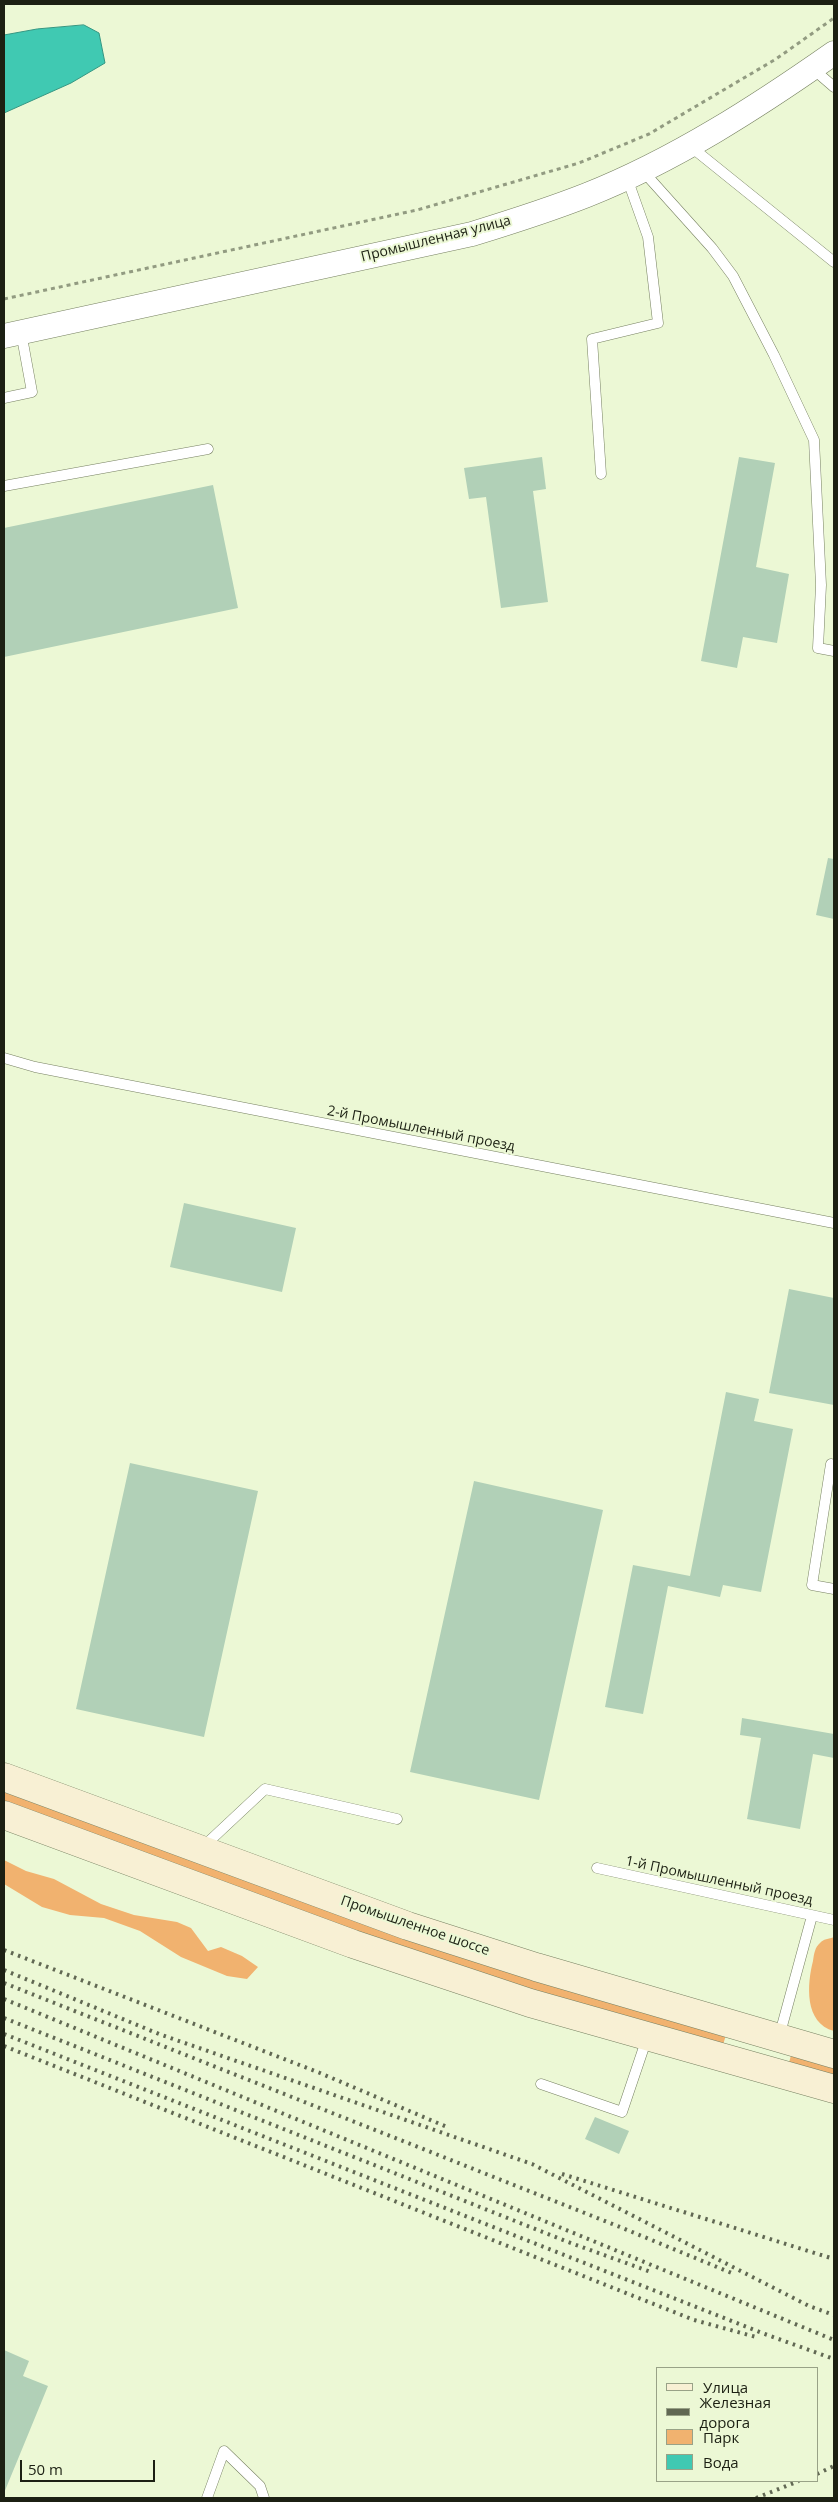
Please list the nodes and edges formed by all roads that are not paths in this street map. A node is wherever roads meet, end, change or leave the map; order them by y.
1 (834, 53) edge
2 (812, 68) junction
3 (834, 87) edge
4 (690, 146) junction
5 (634, 173) junction
6 (834, 262) edge
7 (12, 334) edge
8 (4, 398) edge
9 (208, 449) dead end
10 (601, 474) dead end
11 (4, 486) edge
12 (834, 651) edge
13 (4, 1058) edge
14 (834, 1223) edge
15 (831, 1464) dead end
16 (834, 1590) edge
17 (4, 1777) edge
18 (4, 1815) edge
19 (397, 1818) dead end
20 (200, 1849) junction
21 (597, 1868) dead end
22 (812, 1916) junction
23 (834, 1920) edge
24 (647, 2037) junction
25 (779, 2037) junction
26 (834, 2054) edge
27 (768, 2072) junction
28 (542, 2084) dead end
29 (834, 2089) edge
30 (207, 2498) edge
31 (264, 2498) edge

1 - 2 street, Промышленная улица
2 - 3 lane
2 - 4 street, Промышленная улица
4 - 5 street, Промышленная улица
4 - 6 lane
5 - 7 street, Промышленная улица
5 - 10 lane
5 - 12 lane
7 - 8 lane
9 - 11 lane
13 - 14 lane, 2-й Промышленный проезд
15 - 16 lane
17 - 20 main road, Промышленное шоссе
18 - 24 main road
19 - 20 lane
20 - 25 main road, Промышленное шоссе
21 - 22 lane, 1-й Промышленный проезд
22 - 23 lane, 1-й Промышленный проезд
22 - 25 lane
24 - 27 main road
24 - 28 lane
25 - 26 main road, Промышленное шоссе
25 - 27 main road
27 - 29 main road
30 - 31 lane

